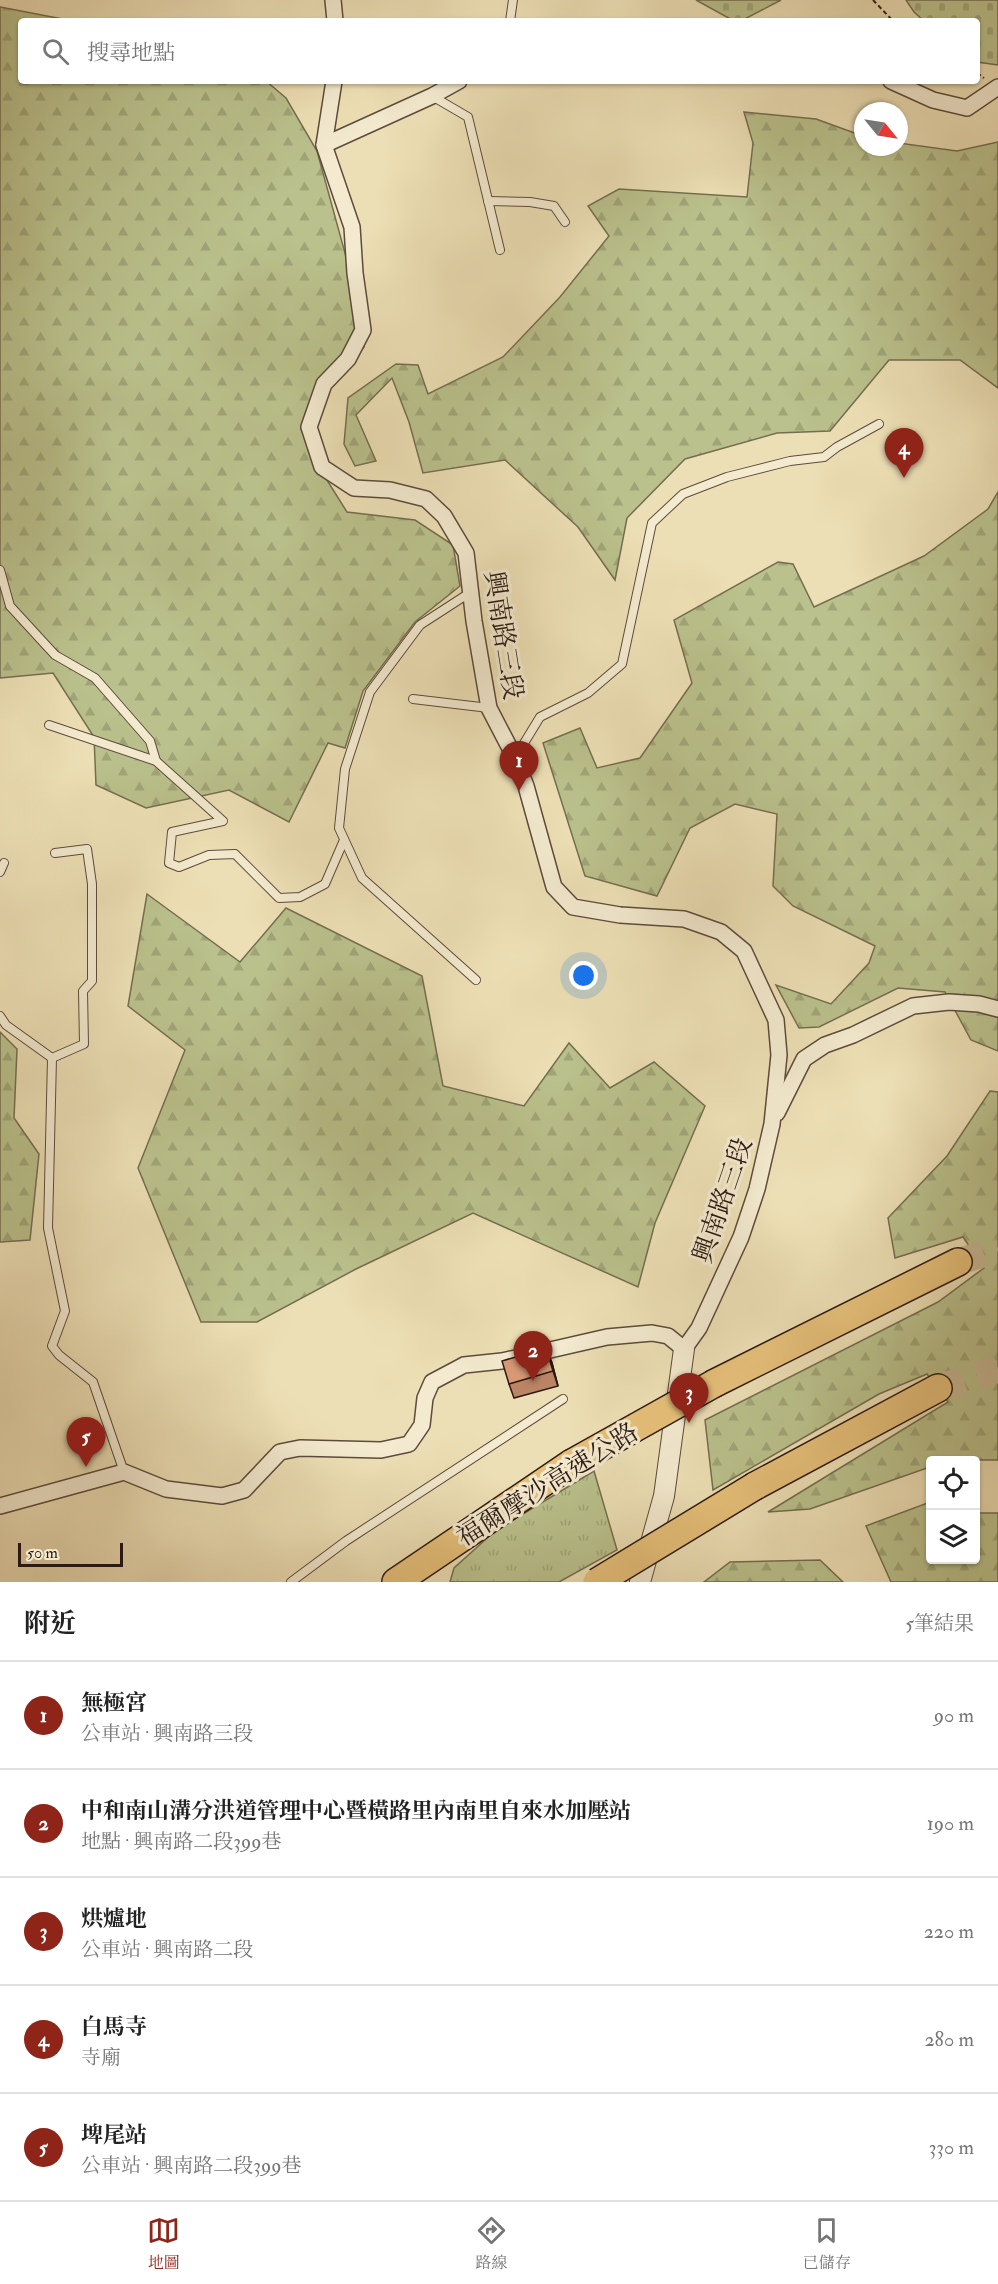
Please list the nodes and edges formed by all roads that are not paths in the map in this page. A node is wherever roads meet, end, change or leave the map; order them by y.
1 (333, 0) edge
2 (513, 0) edge
3 (335, 18) edge
4 (510, 18) edge
5 (334, 84) edge
6 (454, 84) edge
7 (898, 84) edge
8 (998, 87) edge
9 (432, 96) junction
10 (324, 145) junction
11 (488, 201) junction
12 (565, 222) dead end
13 (500, 250) dead end
14 (879, 424) dead end
15 (0, 570) edge
16 (471, 592) junction
17 (413, 699) dead end
18 (489, 708) junction
19 (49, 725) dead end
20 (515, 758) junction
21 (156, 761) junction
22 (344, 840) junction
23 (55, 853) dead end
24 (4, 863) dead end
25 (0, 872) edge
26 (476, 980) dead end
27 (998, 1009) edge
28 (0, 1016) edge
29 (52, 1058) junction
30 (772, 1124) junction
31 (958, 1262) tunnel mouth
32 (684, 1349) junction
33 (938, 1388) tunnel mouth
34 (563, 1399) dead end
35 (124, 1472) junction
36 (0, 1506) edge
37 (401, 1580) edge
38 (291, 1582) edge
39 (597, 1582) edge
40 (640, 1582) edge

1 - 3 street
2 - 4 lane
5 - 10 street
6 - 9 street
7 - 8 street
9 - 10 street
9 - 11 lane
10 - 16 street, 興南路三段
11 - 12 lane
11 - 13 lane
14 - 20 lane
15 - 21 lane
16 - 18 street, 興南路三段
16 - 22 lane
17 - 18 lane
18 - 20 street, 興南路三段
19 - 21 lane
20 - 30 street, 興南路三段
21 - 22 lane
22 - 26 lane
23 - 29 lane
24 - 25 lane
27 - 30 street
28 - 29 lane
29 - 35 lane
30 - 32 street, 興南路三段
31 - 37 highway, 福爾摩沙高速公路, bridge
32 - 35 street
32 - 40 street
33 - 39 highway, bridge
34 - 38 lane
35 - 36 street

